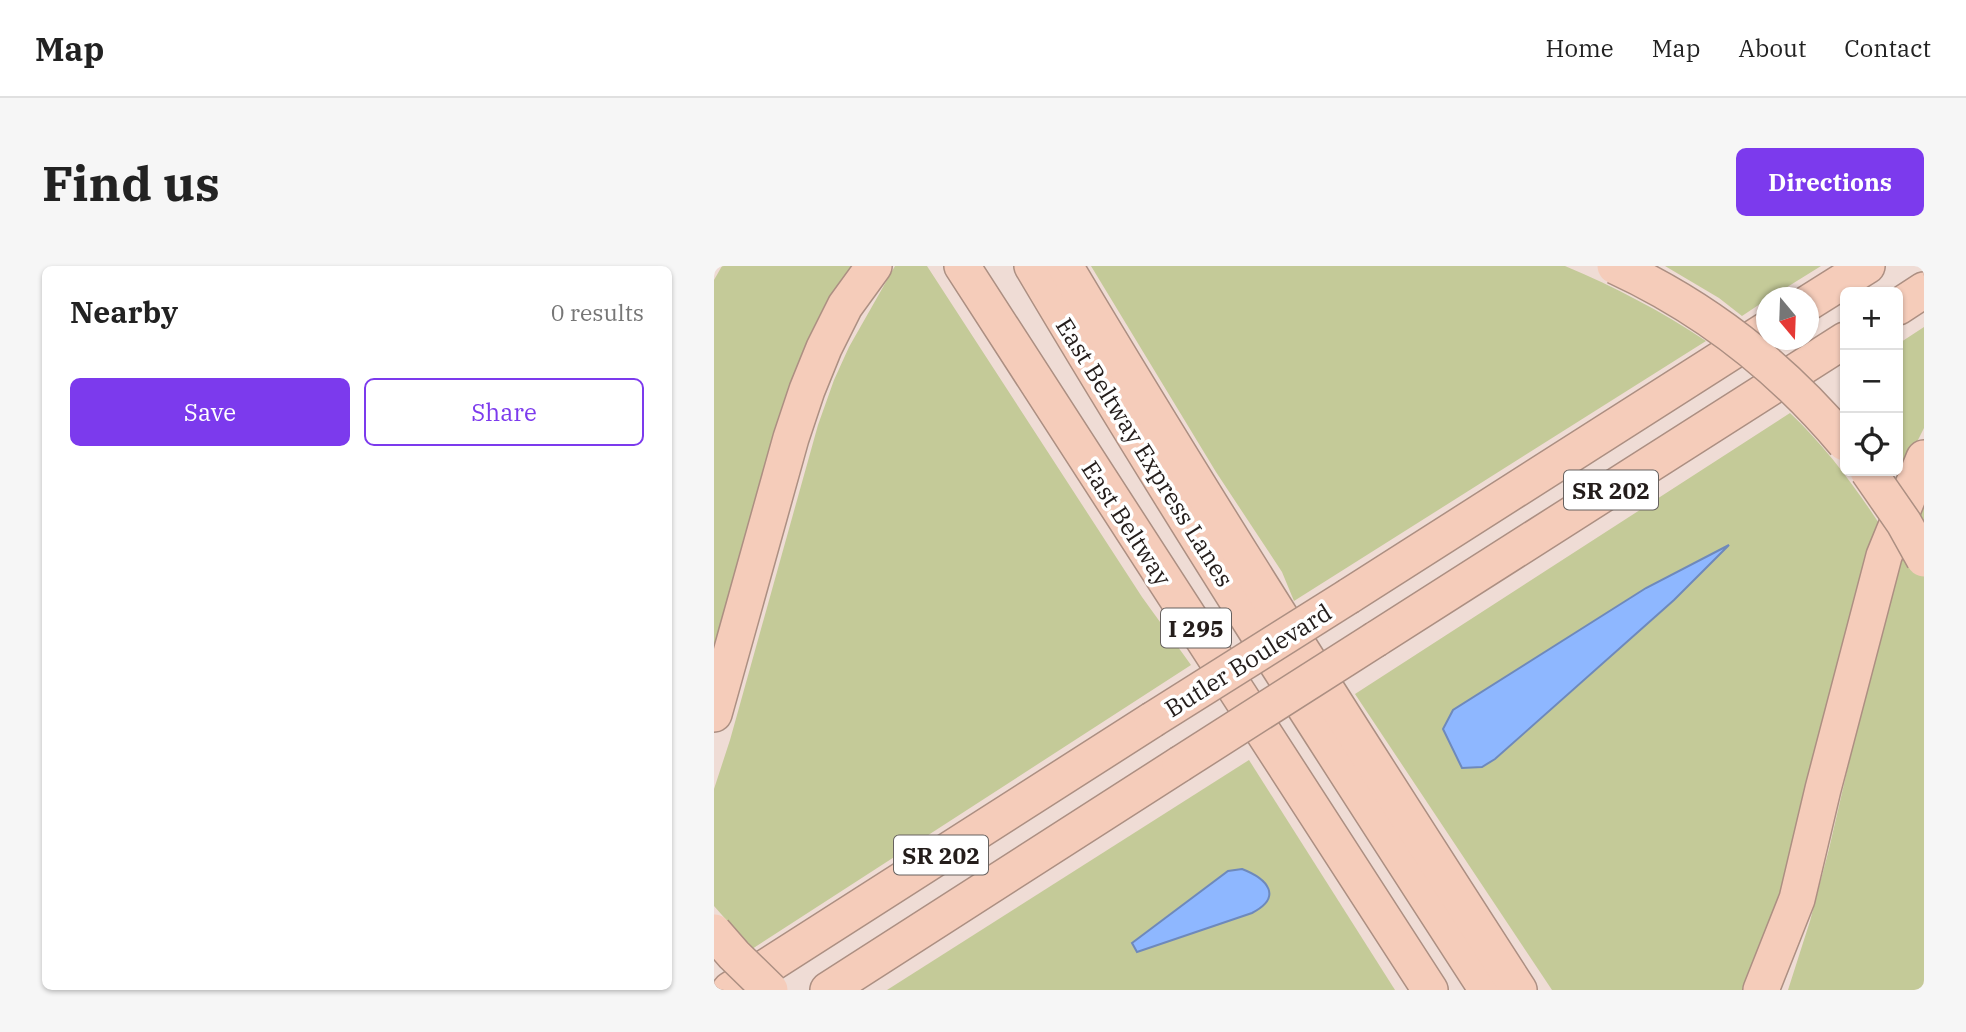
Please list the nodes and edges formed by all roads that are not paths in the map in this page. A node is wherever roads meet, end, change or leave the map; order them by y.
1 (874, 266) edge
2 (962, 266) edge
3 (1032, 266) edge
4 (1065, 266) edge
5 (1615, 266) edge
6 (1867, 266) edge
7 (1924, 290) edge
8 (1819, 296) edge
9 (1903, 304) edge
10 (1756, 336) edge
11 (1840, 343) edge
12 (1840, 438) edge
13 (1924, 458) edge
14 (1871, 476) edge
15 (1924, 559) edge
16 (714, 714) edge
17 (714, 932) edge
18 (730, 990) edge
19 (770, 990) edge
20 (828, 990) edge
21 (1430, 990) edge
22 (1487, 990) edge
23 (1519, 990) edge
24 (1761, 990) edge

1 - 16 highway
2 - 21 highway, East Beltway / I 295
3 - 22 highway, East Beltway Express Lanes / I 295
4 - 23 highway
5 - 12 highway, bridge
6 - 8 highway
7 - 9 highway
10 - 18 highway, Butler Boulevard / SR 202, bridge
11 - 20 highway, Butler Boulevard / SR 202, bridge
13 - 24 highway
14 - 15 highway, bridge
17 - 19 highway, bridge

